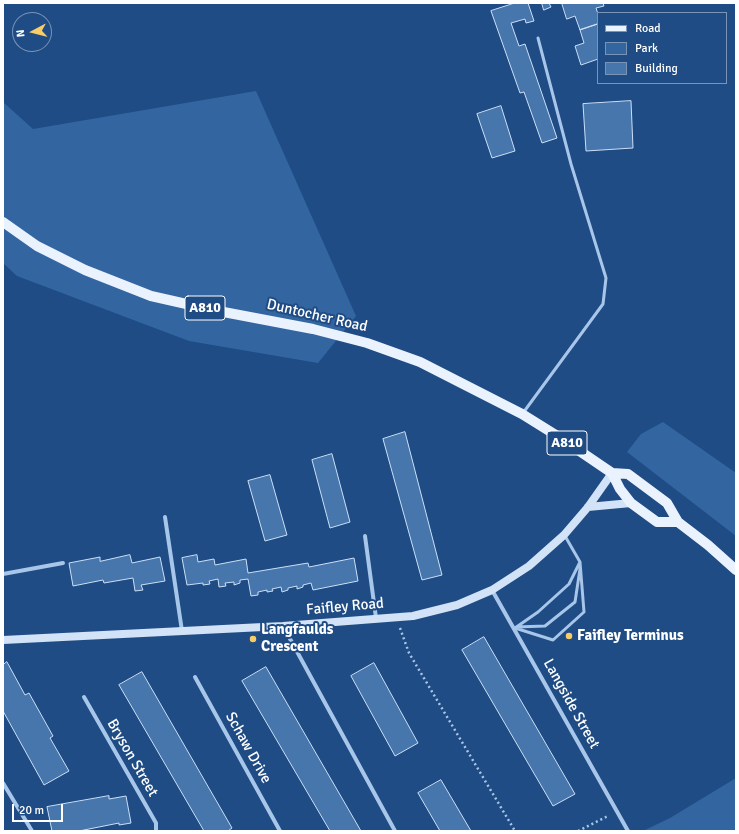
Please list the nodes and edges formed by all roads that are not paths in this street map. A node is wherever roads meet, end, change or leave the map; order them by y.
1 (538, 38) dead end
2 (3, 222) edge
3 (522, 414) junction
4 (612, 473) junction
5 (631, 503) junction
6 (588, 507) junction
7 (165, 517) dead end
8 (678, 522) junction
9 (564, 535) junction
10 (365, 536) dead end
11 (580, 562) junction
12 (63, 563) dead end
13 (736, 570) edge
14 (3, 574) edge
15 (492, 590) junction
16 (376, 618) junction
17 (283, 626) junction
18 (514, 628) junction
19 (182, 631) junction
20 (3, 640) edge
21 (195, 677) dead end
22 (84, 697) dead end
23 (3, 783) edge
24 (32, 831) edge
25 (156, 831) edge
26 (280, 831) edge
27 (395, 831) edge
28 (628, 831) edge

1 - 3 lane
2 - 3 main road, Duntocher Road / A810
3 - 4 main road, Duntocher Road / A810
4 - 5 main road, A810
4 - 6 street, Faifley Road
4 - 8 main road, A810
5 - 6 street
5 - 8 main road, A810
6 - 9 street, Faifley Road
7 - 19 street
8 - 13 main road, A810
9 - 11 lane
9 - 15 street, Faifley Road
10 - 16 street
11 - 18 lane
11 - 18 lane
11 - 18 lane
12 - 14 street
15 - 16 street, Faifley Road
15 - 18 street, Langside Street
16 - 17 street, Faifley Road
17 - 19 street, Faifley Road
17 - 27 street
18 - 28 street, Langside Street
19 - 20 street, Faifley Road
21 - 26 street, Schaw Drive
22 - 25 street, Bryson Street
23 - 24 street

